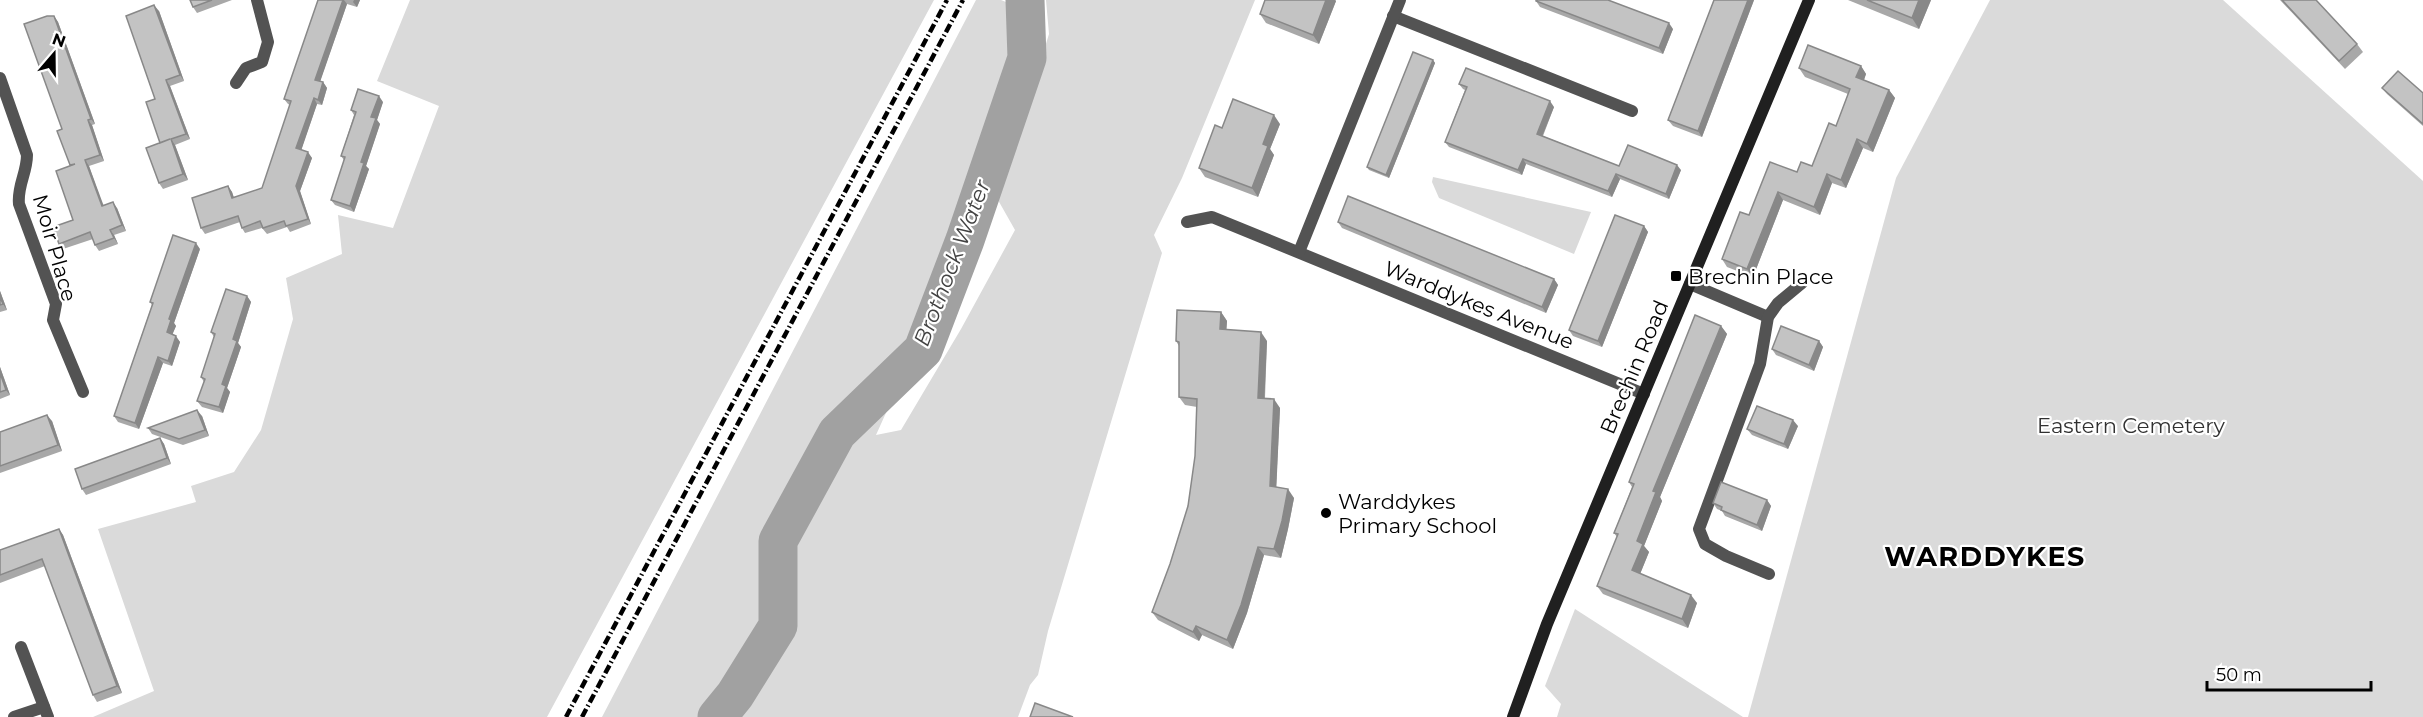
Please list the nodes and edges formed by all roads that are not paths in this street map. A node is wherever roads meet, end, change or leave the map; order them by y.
1 (257, 0) edge
2 (1400, 0) edge
3 (1809, 0) edge
4 (1393, 16) junction
5 (0, 78) edge
6 (236, 83) dead end
7 (1632, 111) dead end
8 (1187, 222) dead end
9 (1299, 252) junction
10 (1802, 283) dead end
11 (1690, 284) junction
12 (1768, 317) junction
13 (83, 392) dead end
14 (1644, 394) junction
15 (1769, 574) dead end
16 (21, 647) dead end
17 (46, 712) edge
18 (14, 717) edge
19 (1513, 717) edge

1 - 6 street
2 - 4 street
3 - 11 street, Brechin Road
4 - 7 street
4 - 9 street
5 - 13 street, Moir Place
8 - 9 street, Warddykes Avenue
9 - 14 street, Warddykes Avenue
10 - 12 street
11 - 12 street
11 - 14 street, Brechin Road
12 - 15 street
14 - 19 street, Brechin Road
16 - 17 street
17 - 18 street

